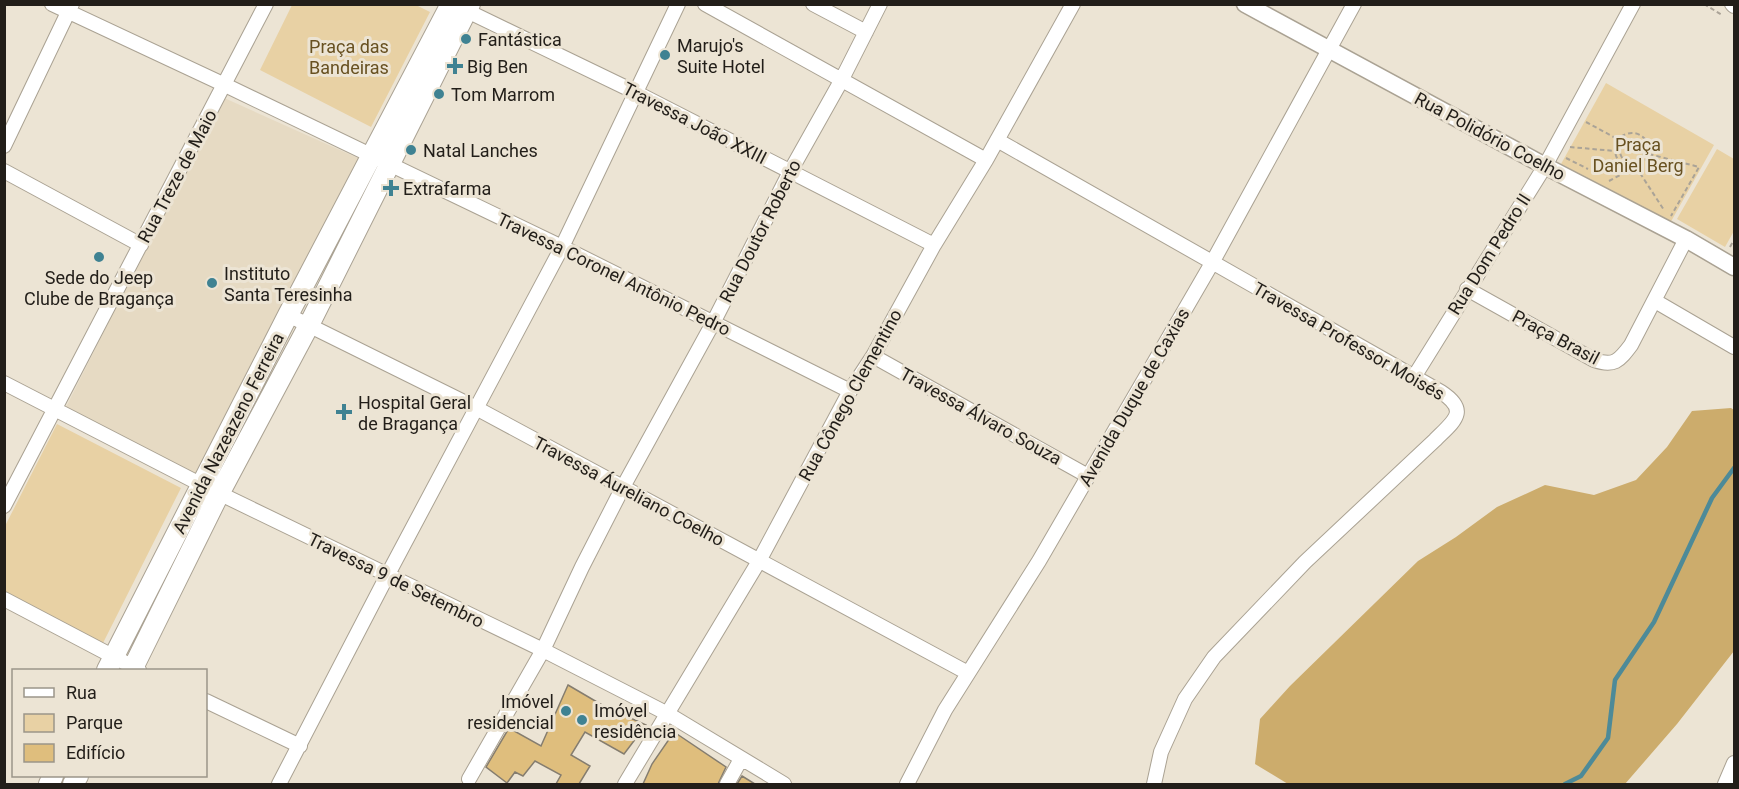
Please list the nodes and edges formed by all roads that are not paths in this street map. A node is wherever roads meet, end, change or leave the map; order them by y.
1 (52, 4) edge
2 (266, 4) edge
3 (678, 4) edge
4 (705, 4) edge
5 (813, 4) edge
6 (880, 4) edge
7 (1073, 4) edge
8 (1245, 4) edge
9 (1354, 4) edge
10 (1633, 4) edge
11 (461, 6) edge
12 (70, 9) edge
13 (866, 32) junction
14 (1328, 50) junction
15 (841, 81) junction
16 (225, 85) junction
17 (635, 92) junction
18 (997, 140) junction
19 (4, 146) edge
20 (380, 160) junction
21 (986, 160) junction
22 (1545, 166) junction
23 (790, 170) junction
24 (4, 171) edge
25 (1686, 239) junction
26 (141, 245) junction
27 (934, 245) junction
28 (562, 247) junction
29 (1212, 263) junction
30 (1733, 263) edge
31 (1467, 289) junction
32 (1655, 301) junction
33 (288, 315) junction
34 (713, 323) junction
35 (309, 325) junction
36 (1734, 347) edge
37 (873, 356) junction
38 (1414, 377) junction
39 (4, 383) edge
40 (850, 391) junction
41 (476, 408) junction
42 (55, 409) junction
43 (1088, 476) junction
44 (623, 487) junction
45 (211, 489) junction
46 (4, 506) edge
47 (759, 561) junction
48 (387, 576) junction
49 (4, 599) edge
50 (543, 651) junction
51 (111, 664) edge
52 (131, 669) edge
53 (135, 669) edge
54 (968, 673) junction
55 (207, 701) edge
56 (668, 714) junction
57 (300, 746) junction
58 (741, 759) junction
59 (1734, 764) edge
60 (469, 780) dead end
61 (279, 784) edge
62 (626, 784) edge
63 (727, 784) edge
64 (784, 784) edge
65 (907, 784) edge
66 (1154, 784) edge
67 (1725, 784) edge

1 - 12 street, Travessa Coronel Antônio Pedro
2 - 16 street, Rua Treze de Maio
3 - 17 street
4 - 15 street
5 - 13 street
6 - 13 street, Rua Doutor Roberto
7 - 18 street, Rua Cônego Clementino
8 - 14 street, Rua Polidório Coelho
9 - 14 street, Avenida Duque de Caxias
10 - 22 street, Rua Dom Pedro II
11 - 17 street, Travessa João XXIII
11 - 20 main road, Avenida Nazeazeno Ferreira
12 - 16 street, Travessa Coronel Antônio Pedro
12 - 19 street
13 - 15 street, Rua Doutor Roberto
14 - 22 street, Rua Polidório Coelho
14 - 29 street, Avenida Duque de Caxias
15 - 21 street
15 - 23 street, Rua Doutor Roberto
16 - 20 street, Travessa Coronel Antônio Pedro
16 - 26 street, Rua Treze de Maio
17 - 23 street, Travessa João XXIII
17 - 28 street
18 - 21 street, Rua Cônego Clementino
18 - 29 street, Travessa Professor Moisés
20 - 28 street, Travessa Coronel Antônio Pedro
20 - 33 main road, Avenida Nazeazeno Ferreira
20 - 35 main road, Avenida Nazeazeno Ferreira
21 - 27 street, Rua Cônego Clementino
22 - 25 street, Rua Polidório Coelho
22 - 31 street, Rua Dom Pedro II
23 - 27 street, Travessa João XXIII
23 - 34 street, Rua Doutor Roberto
24 - 26 street
25 - 30 street, Rua Polidório Coelho
25 - 32 street, Praça Brasil
26 - 42 street, Rua Treze de Maio
27 - 37 street, Rua Cônego Clementino
28 - 34 street, Travessa Coronel Antônio Pedro
28 - 41 street
29 - 38 street, Travessa Professor Moisés
29 - 43 street, Avenida Duque de Caxias
31 - 32 street, Praça Brasil
31 - 38 street, Rua Dom Pedro II
32 - 36 street
33 - 35 street, Travessa Áureliano Coelho
33 - 45 main road, Avenida Nazeazeno Ferreira
34 - 40 street, Travessa Coronel Antônio Pedro
34 - 44 street, Rua Doutor Roberto
35 - 41 street, Travessa Áureliano Coelho
35 - 45 main road, Avenida Nazeazeno Ferreira
37 - 40 street, Rua Cônego Clementino
37 - 43 street, Travessa Álvaro Souza
38 - 66 street, Travessa Professor Moisés
39 - 42 street, Travessa 9 de Setembro
40 - 47 street, Rua Cônego Clementino
41 - 44 street, Travessa Áureliano Coelho
41 - 48 street
42 - 45 street, Travessa 9 de Setembro
42 - 46 street, Rua Treze de Maio
43 - 54 street, Avenida Duque de Caxias
44 - 47 street, Travessa Áureliano Coelho
44 - 50 street, Rua Doutor Roberto
45 - 48 street, Travessa 9 de Setembro
45 - 51 main road, Avenida Nazeazeno Ferreira
45 - 53 main road, Avenida Nazeazeno Ferreira
47 - 54 street, Travessa Áureliano Coelho
47 - 56 street, Rua Cônego Clementino
48 - 50 street, Travessa 9 de Setembro
48 - 57 street
49 - 51 street
50 - 56 street, Travessa 9 de Setembro
50 - 60 street, Rua Doutor Roberto
51 - 52 street
54 - 65 street, Avenida Duque de Caxias
55 - 57 street
56 - 58 street, Travessa 9 de Setembro
56 - 62 street, Rua Cônego Clementino
57 - 61 street
58 - 63 street
58 - 64 street, Travessa 9 de Setembro
59 - 67 street

